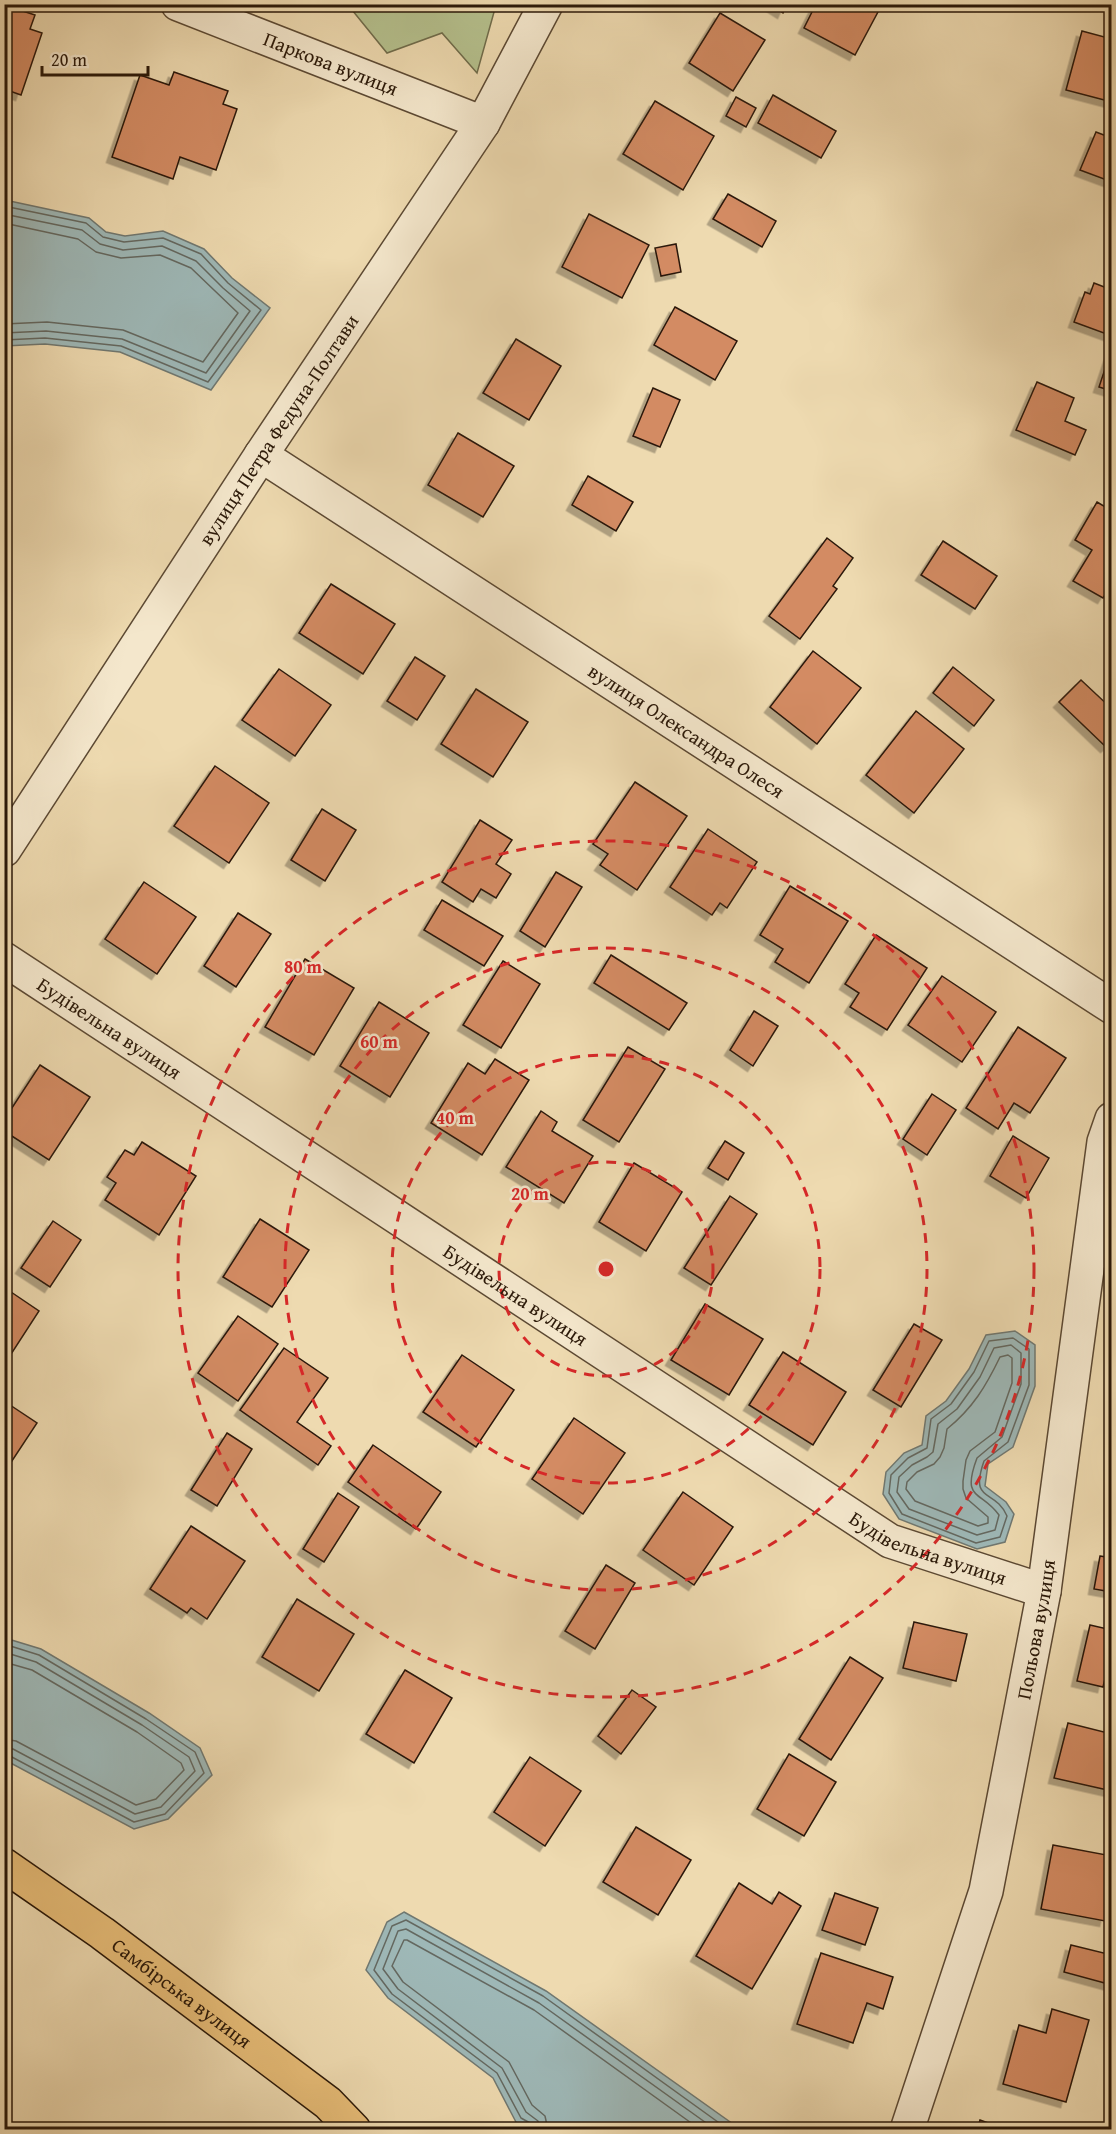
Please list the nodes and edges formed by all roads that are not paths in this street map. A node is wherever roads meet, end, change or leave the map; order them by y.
1 (178, 4) edge
2 (546, 4) edge
3 (483, 123) junction
4 (261, 455) junction
5 (4, 850) edge
6 (4, 960) edge
7 (1112, 1007) edge
8 (1112, 1119) edge
9 (1044, 1591) junction
10 (4, 1864) edge
11 (354, 2130) edge
12 (907, 2130) edge

1 - 3 street, Паркова вулиця
2 - 3 street, вулиця Петра Федуна-Полтави
3 - 4 street, вулиця Петра Федуна-Полтави
4 - 5 street, вулиця Петра Федуна-Полтави
4 - 7 street, вулиця Олександра Олеся
6 - 9 street, Будівельна вулиця
8 - 9 street, Польова вулиця
9 - 12 street, Польова вулиця
10 - 11 main road, Самбірська вулиця

